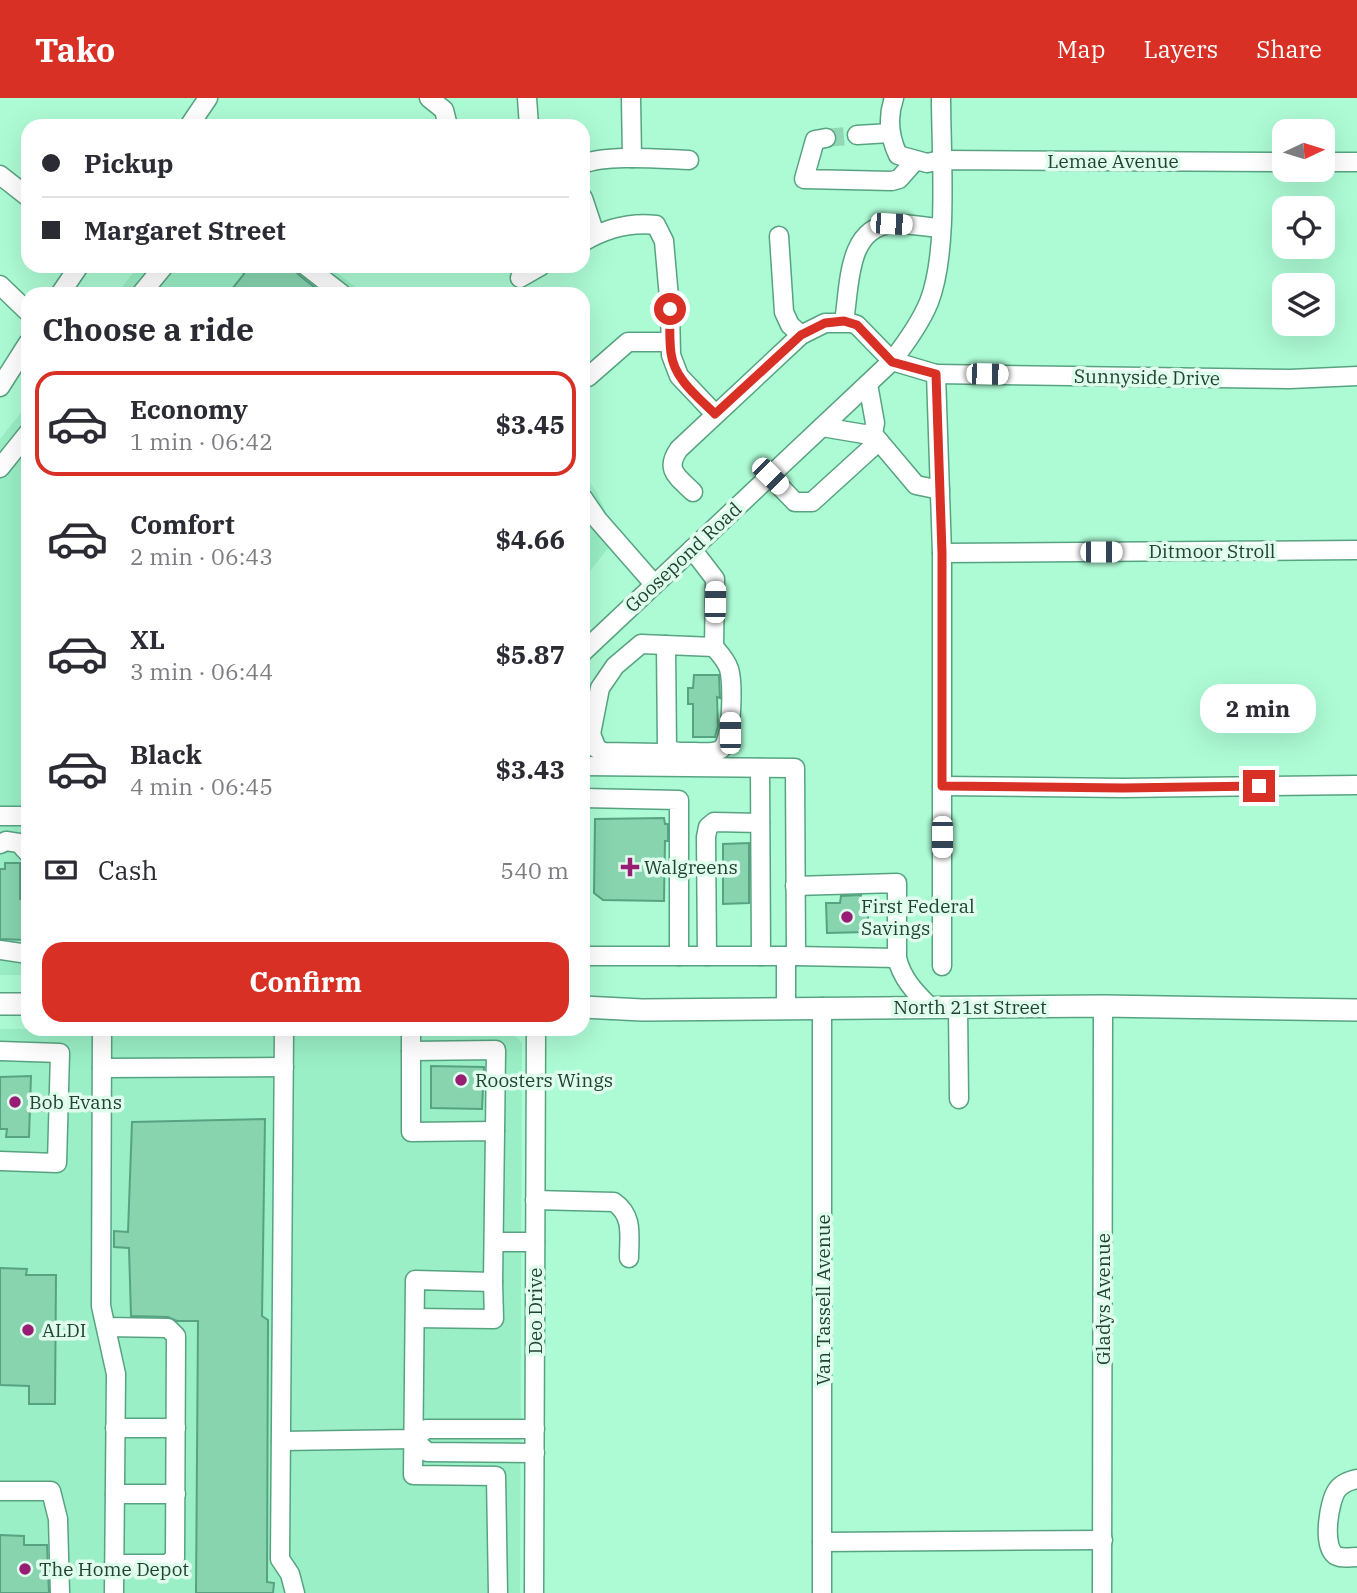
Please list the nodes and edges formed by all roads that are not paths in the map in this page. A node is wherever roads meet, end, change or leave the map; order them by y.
1 (208, 98) edge
2 (429, 98) edge
3 (527, 98) edge
4 (631, 98) edge
5 (894, 98) edge
6 (941, 98) edge
7 (194, 119) edge
8 (446, 119) edge
9 (528, 119) edge
10 (890, 133) junction
11 (857, 135) tunnel mouth
12 (826, 138) dead end
13 (632, 158) junction
14 (689, 160) dead end
15 (941, 160) junction
16 (590, 161) edge
17 (915, 161) junction
18 (1272, 162) edge
19 (1335, 162) edge
20 (1357, 162) edge
21 (0, 175) edge
22 (21, 192) edge
23 (940, 228) junction
24 (779, 236) dead end
25 (590, 238) edge
26 (158, 273) edge
27 (315, 273) edge
28 (529, 273) edge
29 (520, 278) dead end
30 (0, 285) edge
31 (147, 287) edge
32 (333, 287) edge
33 (21, 305) edge
34 (844, 321) junction
35 (801, 335) junction
36 (670, 342) junction
37 (21, 354) edge
38 (892, 362) junction
39 (936, 374) junction
40 (590, 375) edge
41 (1357, 376) edge
42 (868, 384) junction
43 (0, 387) edge
44 (715, 414) junction
45 (822, 427) junction
46 (876, 438) junction
47 (21, 442) edge
48 (0, 468) edge
49 (770, 476) junction
50 (940, 490) junction
51 (693, 492) dead end
52 (590, 509) edge
53 (692, 549) junction
54 (1357, 550) edge
55 (942, 553) junction
56 (654, 584) junction
57 (590, 645) edge
58 (666, 645) junction
59 (714, 647) junction
60 (590, 723) edge
61 (590, 738) edge
62 (667, 749) junction
63 (590, 766) edge
64 (760, 768) junction
65 (1357, 785) edge
66 (942, 786) junction
67 (590, 798) edge
68 (0, 816) edge
69 (21, 816) edge
70 (760, 823) junction
71 (21, 838) edge
72 (3, 843) edge
73 (21, 845) edge
74 (795, 886) junction
75 (0, 950) edge
76 (21, 954) edge
77 (590, 956) edge
78 (679, 956) junction
79 (707, 956) junction
80 (761, 956) junction
81 (791, 956) junction
82 (897, 958) junction
83 (942, 966) dead end
84 (0, 1004) edge
85 (21, 1004) edge
86 (1103, 1006) junction
87 (590, 1007) edge
88 (822, 1007) junction
89 (930, 1007) junction
90 (958, 1007) junction
91 (786, 1008) junction
92 (1357, 1010) edge
93 (102, 1036) edge
94 (284, 1036) edge
95 (411, 1036) edge
96 (536, 1036) edge
97 (0, 1051) edge
98 (411, 1051) junction
99 (284, 1067) junction
100 (102, 1068) junction
101 (959, 1099) dead end
102 (495, 1131) junction
103 (0, 1161) edge
104 (535, 1200) junction
105 (494, 1242) junction
106 (535, 1242) junction
107 (629, 1258) dead end
108 (493, 1282) junction
109 (415, 1318) junction
110 (106, 1327) junction
111 (115, 1428) junction
112 (176, 1428) junction
113 (535, 1429) junction
114 (414, 1439) junction
115 (281, 1441) junction
116 (534, 1453) junction
117 (1357, 1479) edge
118 (0, 1491) edge
119 (115, 1494) junction
120 (176, 1494) junction
121 (1103, 1540) junction
122 (822, 1542) junction
123 (1357, 1557) edge
124 (115, 1564) junction
125 (60, 1593) edge
126 (114, 1593) edge
127 (295, 1593) edge
128 (498, 1593) edge
129 (534, 1593) edge
130 (822, 1593) edge
131 (1102, 1593) edge

1 - 7 street
2 - 8 street
3 - 9 street
4 - 13 street
5 - 10 street
6 - 15 street, Goosepond Road
10 - 11 street
10 - 17 street
12 - 17 street
13 - 14 street
13 - 16 street
15 - 17 street, Lemae Avenue
15 - 18 street, Lemae Avenue
15 - 23 street, Goosepond Road
19 - 20 street
21 - 22 street
23 - 34 street
23 - 38 street, Goosepond Road
24 - 35 street
25 - 36 street
26 - 31 street
27 - 32 street
28 - 29 street
30 - 33 street
34 - 35 street
34 - 38 street
35 - 44 street
36 - 40 street
36 - 44 street
37 - 43 street
38 - 39 street, Sunnyside Drive
38 - 42 street, Goosepond Road
39 - 41 street, Sunnyside Drive
39 - 50 street
42 - 45 street, Goosepond Road
42 - 46 street
44 - 51 street
45 - 46 street
45 - 49 street, Goosepond Road
46 - 49 street
46 - 50 street
47 - 48 street
49 - 53 street, Goosepond Road
50 - 55 street
52 - 56 street
53 - 56 street, Goosepond Road
53 - 59 street
54 - 55 street, Ditmoor Stroll
55 - 66 street
56 - 57 street, Goosepond Road
58 - 59 street
58 - 60 street
58 - 62 street
59 - 62 street
61 - 62 street
63 - 64 street
64 - 70 street
64 - 74 street
65 - 66 street
66 - 83 street
67 - 78 street
68 - 69 street
70 - 79 street
70 - 80 street
71 - 72 street
72 - 73 street
74 - 81 street
74 - 82 street
75 - 76 street
77 - 78 street
78 - 79 street
79 - 80 street
80 - 81 street
81 - 82 street
81 - 91 street
82 - 89 street
84 - 85 main road
86 - 90 main road, North 21st Street
86 - 92 main road, North 21st Street
86 - 121 street, Gladys Avenue
87 - 91 main road, North 21st Street
88 - 89 main road, North 21st Street
88 - 91 main road, North 21st Street
88 - 122 street, Van Tassell Avenue
89 - 90 main road, North 21st Street
90 - 101 street
93 - 100 street
94 - 99 street
95 - 98 street
96 - 104 street, Deo Drive
97 - 103 street
98 - 102 street
98 - 102 street
99 - 100 street
99 - 115 street
100 - 110 street
102 - 105 street
104 - 106 street, Deo Drive
104 - 107 street
105 - 106 street
105 - 108 street
106 - 113 street, Deo Drive
108 - 109 street
108 - 109 street
109 - 114 street
110 - 111 street
110 - 112 street
111 - 112 street
111 - 119 street
112 - 120 street
113 - 114 street
113 - 116 street, Deo Drive
114 - 115 street
114 - 116 street
114 - 128 street
115 - 127 street
116 - 129 street, Deo Drive
117 - 123 street
118 - 125 street
119 - 120 street
119 - 124 street
120 - 124 street
121 - 122 street
121 - 131 street, Gladys Avenue
122 - 130 street, Van Tassell Avenue
124 - 126 street

